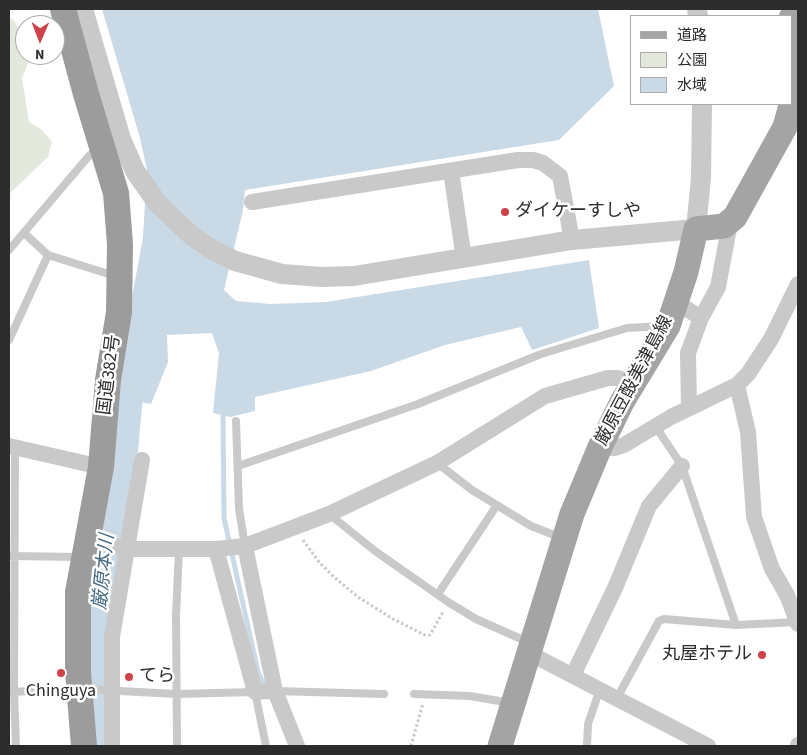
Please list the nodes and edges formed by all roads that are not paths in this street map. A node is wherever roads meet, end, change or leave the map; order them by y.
1 (63, 9) edge
2 (83, 9) edge
3 (792, 23) edge
4 (792, 102) edge
5 (702, 105) edge
6 (791, 105) edge
7 (102, 145) junction
8 (451, 171) junction
9 (252, 202) dead end
10 (730, 223) junction
11 (696, 229) junction
12 (24, 233) junction
13 (572, 240) junction
14 (9, 250) edge
15 (48, 256) junction
16 (464, 259) junction
17 (119, 278) junction
18 (798, 284) edge
19 (676, 302) junction
20 (701, 318) junction
21 (668, 326) junction
22 (9, 340) edge
23 (633, 383) junction
24 (737, 385) junction
25 (689, 408) junction
26 (236, 421) dead end
27 (656, 427) junction
28 (12, 447) edge
29 (600, 447) junction
30 (142, 460) dead end
31 (437, 463) junction
32 (238, 466) junction
33 (682, 466) junction
34 (101, 467) junction
35 (497, 505) junction
36 (329, 514) junction
37 (564, 539) junction
38 (90, 546) junction
39 (124, 548) junction
40 (230, 548) junction
41 (179, 549) junction
42 (11, 556) edge
43 (438, 594) junction
44 (798, 623) edge
45 (736, 625) junction
46 (530, 648) junction
47 (575, 671) dead end
48 (600, 688) junction
49 (83, 689) junction
50 (265, 691) junction
51 (11, 692) edge
52 (109, 692) junction
53 (177, 694) junction
54 (384, 694) dead end
55 (414, 694) dead end
56 (617, 698) junction
57 (514, 703) junction
58 (16, 746) edge
59 (84, 746) edge
60 (112, 746) edge
61 (177, 746) edge
62 (266, 746) edge
63 (298, 746) edge
64 (500, 746) edge
65 (587, 746) edge
66 (708, 746) edge

1 - 7 highway, 国道382号
2 - 16 street
3 - 4 main road
5 - 11 street
6 - 10 main road
7 - 12 lane
7 - 17 highway, 国道382号
8 - 9 street
8 - 13 street
8 - 16 street
10 - 11 main road
10 - 20 street
11 - 13 street
11 - 19 main road, 厳原豆酘美津島線
12 - 14 lane
12 - 15 lane
13 - 16 street
15 - 17 lane
15 - 22 lane
17 - 34 highway, 国道382号
18 - 24 street
19 - 20 street
19 - 21 main road, 厳原豆酘美津島線
20 - 25 street
21 - 23 main road, 厳原豆酘美津島線
21 - 32 lane
23 - 29 main road, 厳原豆酘美津島線
23 - 31 street
24 - 25 street
24 - 44 street
25 - 27 street
26 - 32 lane
27 - 29 street
27 - 33 lane
28 - 34 street
28 - 42 lane
29 - 37 main road, 厳原豆酘美津島線
30 - 39 street
31 - 35 lane
31 - 36 street
32 - 40 lane
33 - 45 lane
33 - 47 street
34 - 38 highway, 国道382号
35 - 37 lane
35 - 43 lane
36 - 40 street
36 - 43 lane
37 - 46 main road, 厳原豆酘美津島線
38 - 39 street
38 - 42 lane
38 - 49 highway, 国道382号
39 - 41 street
39 - 52 street
40 - 41 street
40 - 50 street
40 - 50 street
41 - 53 lane
42 - 51 lane
43 - 46 lane
44 - 45 lane
45 - 56 lane
46 - 48 street
46 - 57 main road, 厳原豆酘美津島線
48 - 56 street
48 - 65 lane
49 - 51 lane
49 - 52 lane
49 - 59 highway, 国道382号
50 - 53 lane
50 - 54 lane
50 - 62 lane
50 - 63 street
51 - 58 lane
52 - 53 lane
52 - 60 street
53 - 61 lane
55 - 57 lane
56 - 66 street
57 - 64 main road, 厳原豆酘美津島線

